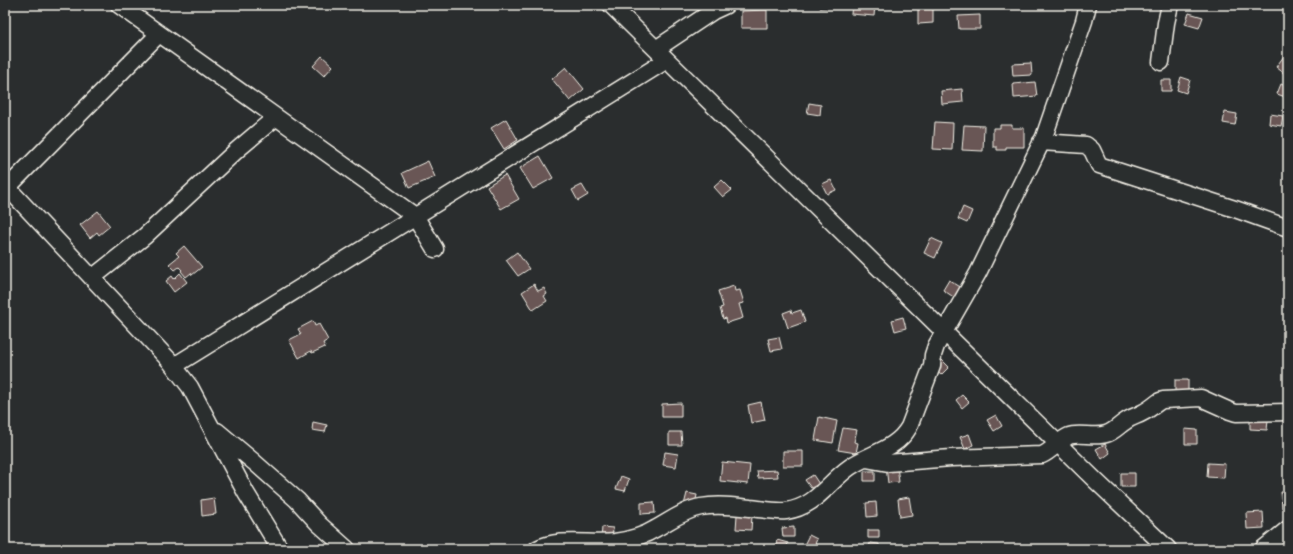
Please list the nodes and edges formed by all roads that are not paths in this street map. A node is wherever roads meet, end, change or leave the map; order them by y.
1 (119, 5) edge
2 (611, 5) edge
3 (726, 5) edge
4 (1088, 5) edge
5 (1170, 5) edge
6 (159, 34) junction
7 (656, 49) junction
8 (667, 60) junction
9 (1161, 62) dead end
10 (276, 117) junction
11 (1041, 142) junction
12 (6, 186) edge
13 (415, 216) junction
14 (1288, 228) edge
15 (435, 249) dead end
16 (92, 278) junction
17 (943, 332) junction
18 (174, 366) junction
19 (1288, 412) edge
20 (211, 426) junction
21 (1058, 443) junction
22 (866, 458) junction
23 (1288, 529) edge
24 (604, 546) edge
25 (280, 549) edge
26 (348, 549) edge
27 (537, 549) edge
28 (1168, 549) edge
29 (1263, 549) edge

1 - 6 street
2 - 7 street
3 - 7 street
4 - 11 street
5 - 9 street
6 - 10 street
6 - 12 street
7 - 8 street
8 - 13 street
8 - 17 street
10 - 13 street
10 - 16 street
11 - 14 street
11 - 17 street
12 - 16 street
13 - 15 street
13 - 18 street
16 - 18 street
17 - 21 street
17 - 22 street
18 - 20 street
19 - 21 street
20 - 25 street
20 - 26 street
21 - 22 street
21 - 28 street
22 - 24 street
23 - 29 street
24 - 27 street

